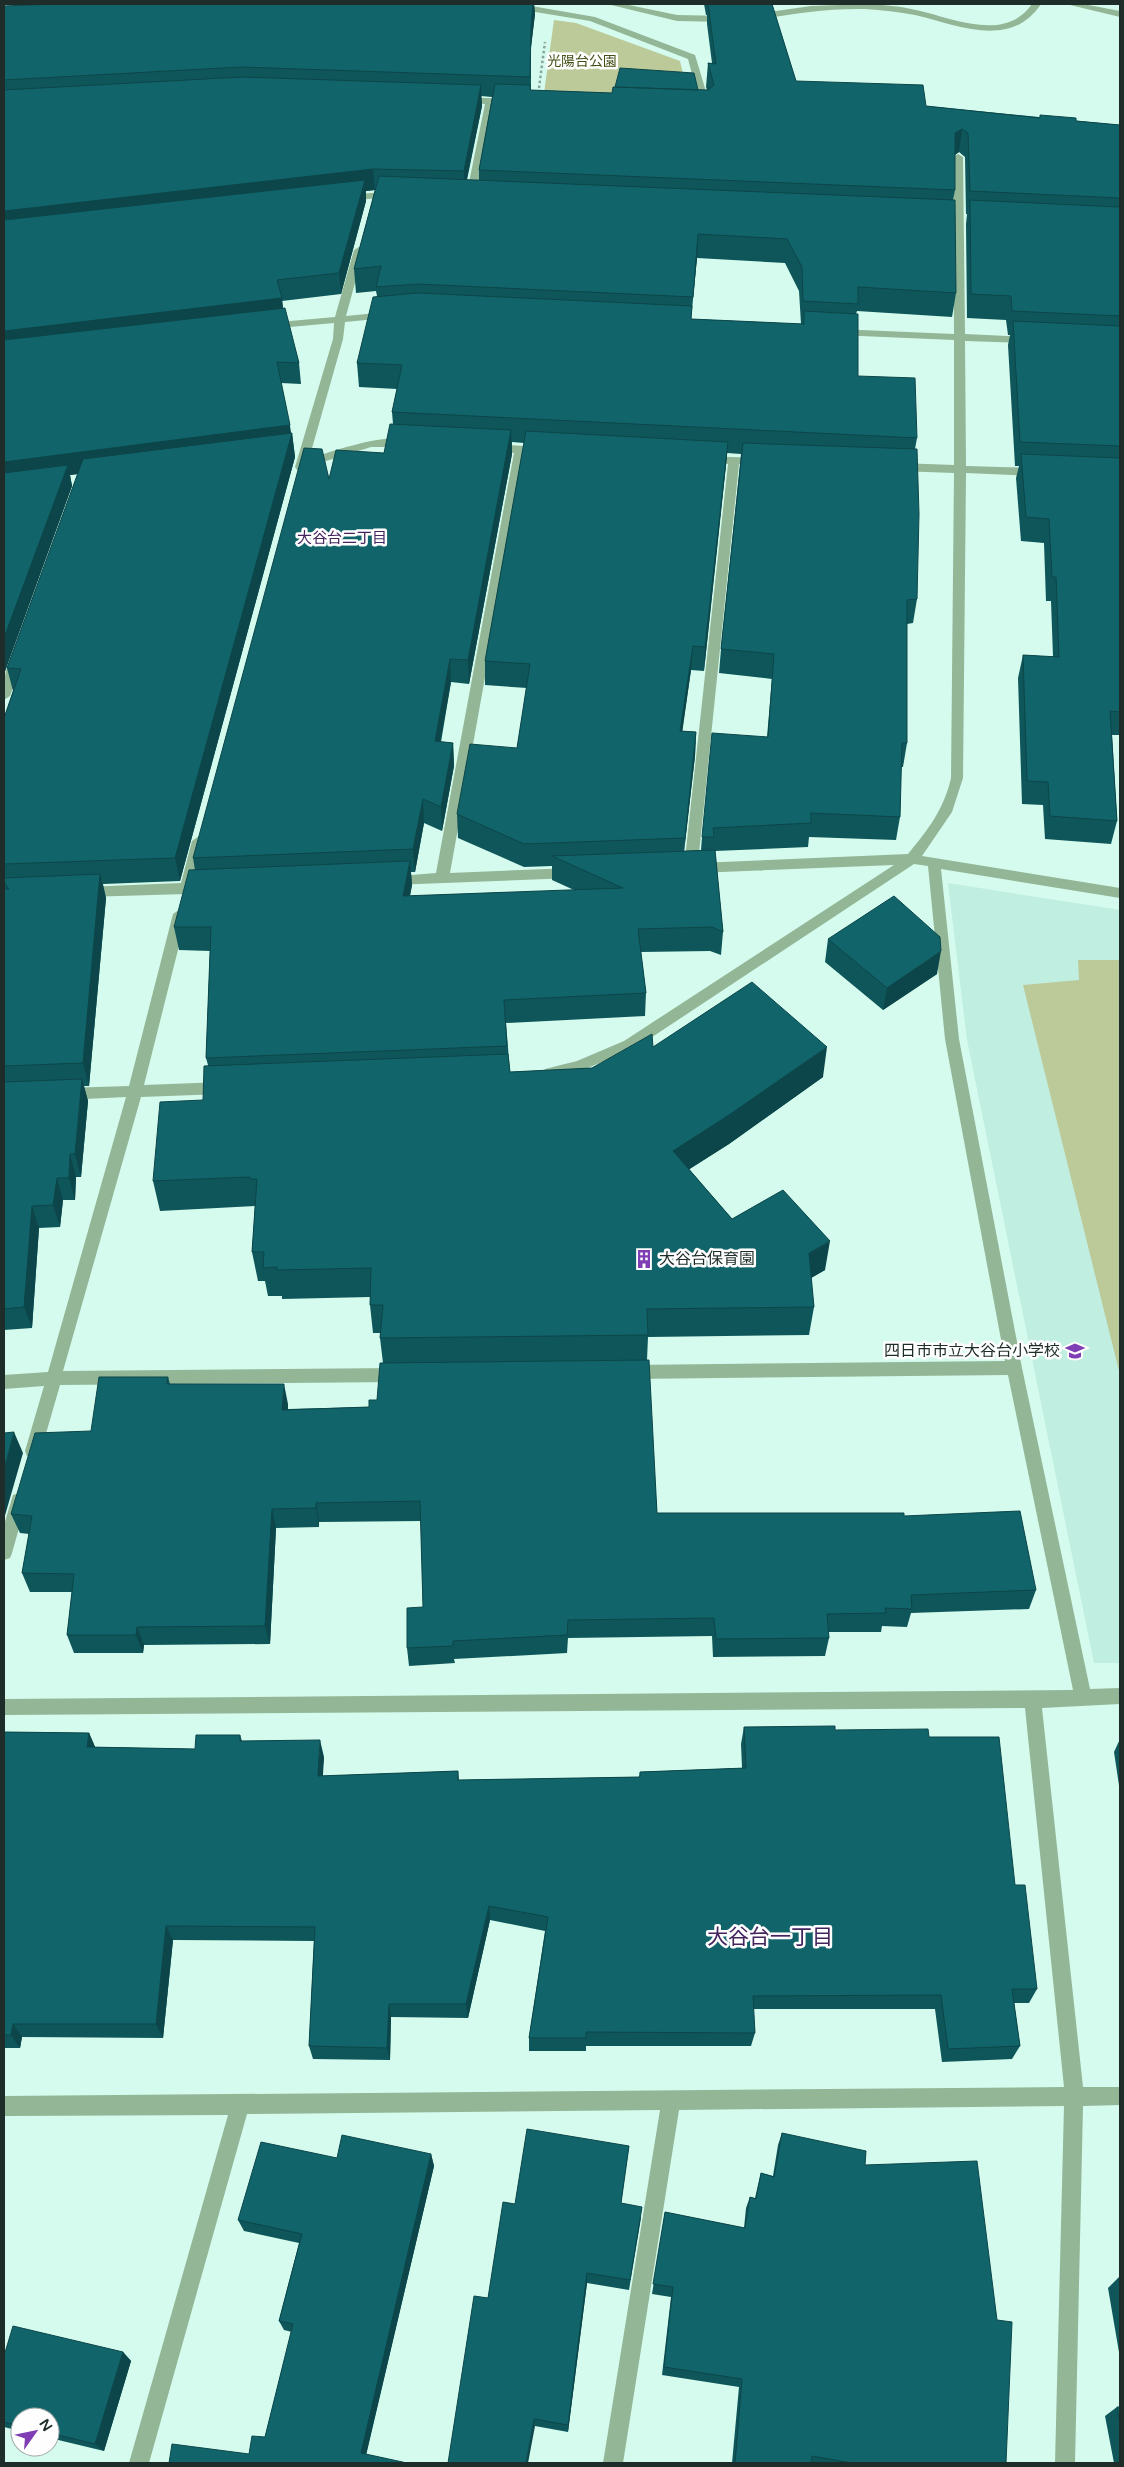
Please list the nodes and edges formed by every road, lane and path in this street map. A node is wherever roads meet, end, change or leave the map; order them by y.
1 (505, 4) edge
2 (612, 4) edge
3 (1036, 4) edge
4 (1071, 4) edge
5 (549, 12) junction
6 (1120, 14) edge
7 (452, 99) edge
8 (490, 101) junction
9 (537, 102) joint
10 (696, 108) edge
11 (958, 156) dead end
12 (406, 194) edge
13 (471, 197) edge
14 (336, 199) edge
15 (362, 242) edge
16 (399, 314) edge
17 (340, 318) junction
18 (261, 327) edge
19 (822, 331) edge
20 (959, 337) junction
21 (1044, 341) edge
22 (415, 443) edge
23 (482, 447) edge
24 (520, 450) junction
25 (549, 451) edge
26 (695, 459) edge
27 (734, 461) junction
28 (774, 462) edge
29 (891, 466) edge
30 (960, 469) junction
31 (1054, 473) edge
32 (20, 651) edge
33 (4, 696) edge
34 (202, 830) edge
35 (912, 859) junction
36 (934, 861) junction
37 (581, 873) edge
38 (442, 878) junction
39 (383, 880) edge
40 (206, 886) edge
41 (187, 887) junction
42 (71, 892) edge
43 (1120, 893) edge
44 (534, 1075) edge
45 (232, 1087) edge
46 (135, 1091) junction
47 (50, 1095) edge
48 (1014, 1368) junction
49 (614, 1372) edge
50 (414, 1374) edge
51 (54, 1378) junction
52 (4, 1382) edge
53 (28, 1470) edge
54 (22, 1489) edge
55 (4, 1553) edge
56 (1120, 1696) edge
57 (1083, 1697) junction
58 (1032, 1700) junction
59 (4, 1706) edge
60 (1074, 2096) junction
61 (1120, 2096) edge
62 (671, 2101) junction
63 (240, 2105) junction
64 (4, 2106) edge
65 (139, 2463) edge
66 (613, 2463) edge
67 (1065, 2463) edge

1 - 5 street
2 - 3 street
4 - 6 street
5 - 9 path
5 - 10 street
7 - 8 street
8 - 9 street
8 - 13 street
11 - 20 street
12 - 14 street
15 - 17 street
16 - 17 street
17 - 18 street
17 - 22 street
19 - 20 street
20 - 21 street
20 - 30 street
23 - 24 street
24 - 25 street
24 - 38 street
26 - 27 street
27 - 28 street
27 - 35 street
29 - 30 street
30 - 31 street
30 - 35 street
32 - 33 street
34 - 41 street
35 - 36 street
35 - 44 street
36 - 43 street
36 - 48 street
37 - 38 street
38 - 39 street
40 - 41 street
41 - 42 street
41 - 46 street
45 - 46 street
46 - 47 street
46 - 51 street
48 - 49 street
48 - 57 street
50 - 51 street
51 - 52 street
51 - 53 street
54 - 55 street
56 - 57 street
57 - 58 street
58 - 59 street
58 - 60 street
60 - 61 street
60 - 62 street
60 - 67 street
62 - 63 street
62 - 66 street
63 - 64 street
63 - 65 street

